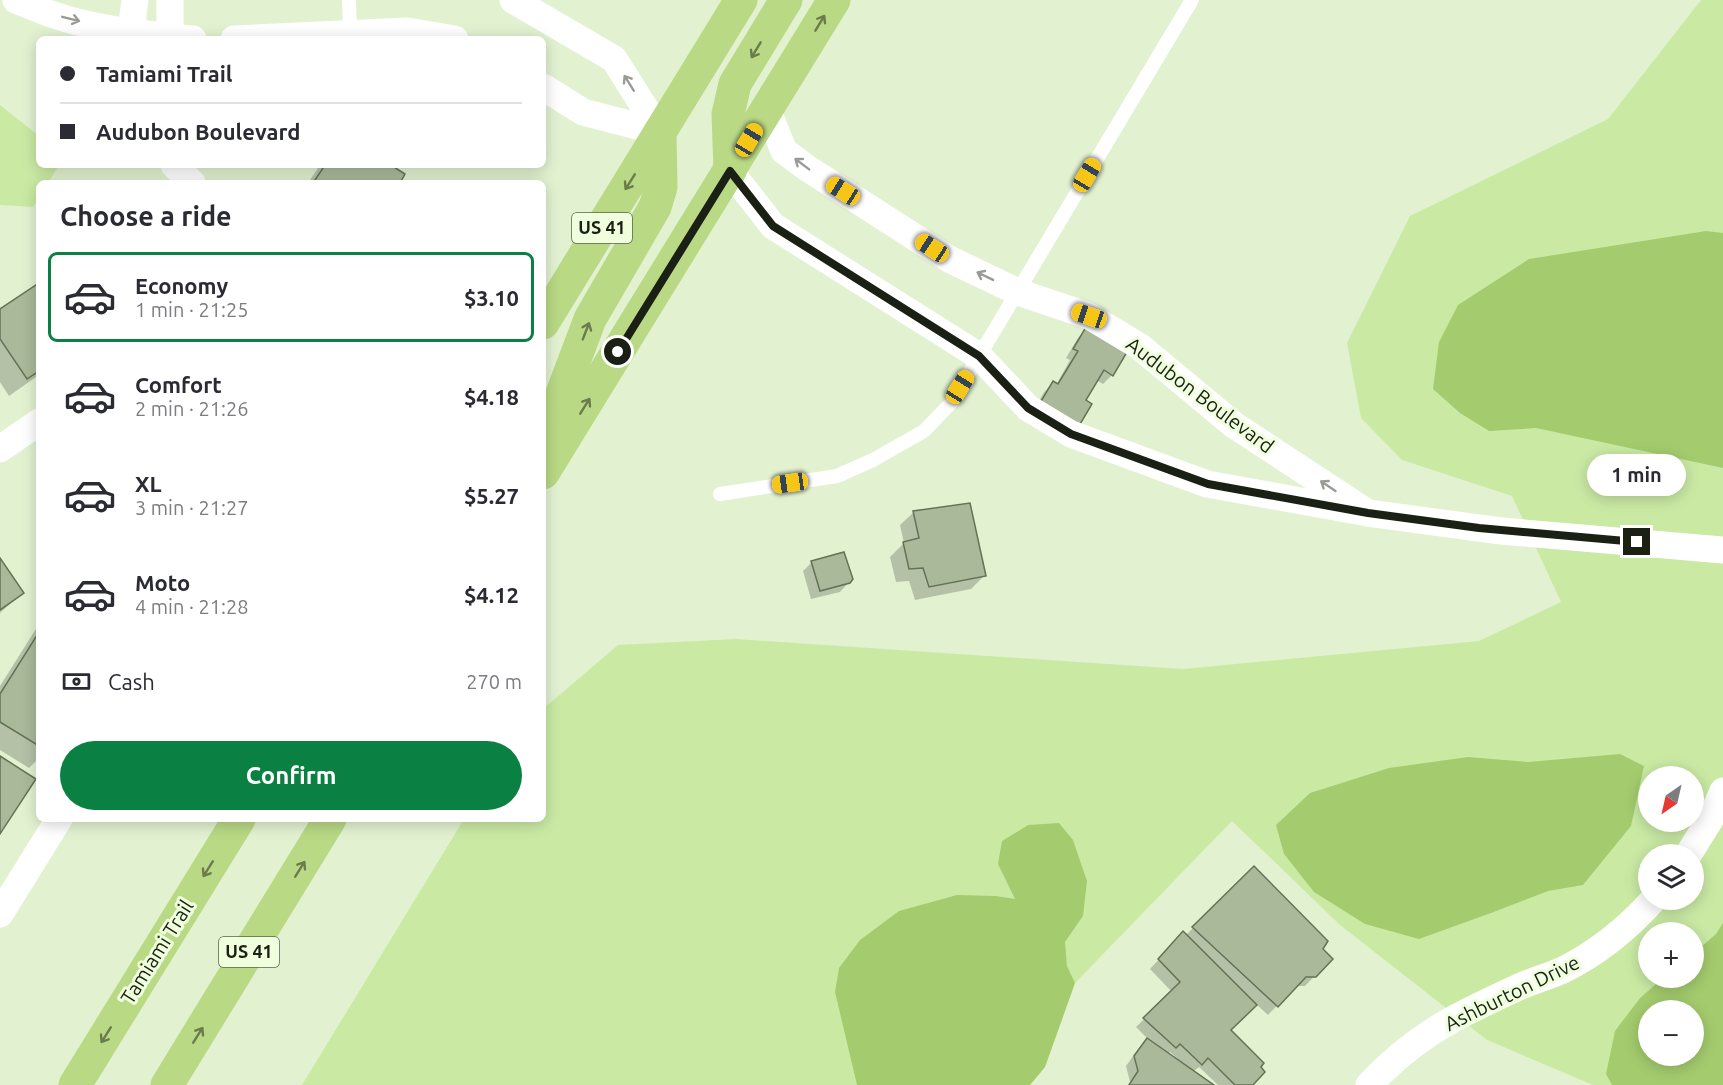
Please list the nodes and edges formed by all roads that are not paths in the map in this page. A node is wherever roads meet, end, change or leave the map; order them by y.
1 (16, 0) edge
2 (135, 0) edge
3 (170, 0) edge
4 (350, 0) edge
5 (513, 0) edge
6 (741, 0) edge
7 (786, 0) edge
8 (834, 0) edge
9 (1192, 0) edge
10 (350, 34) junction
11 (131, 35) edge
12 (147, 36) edge
13 (178, 36) edge
14 (304, 36) edge
15 (437, 36) edge
16 (546, 89) edge
17 (767, 109) junction
18 (660, 132) junction
19 (177, 168) edge
20 (730, 171) junction
21 (189, 180) edge
22 (1018, 292) junction
23 (546, 318) edge
24 (979, 356) junction
25 (36, 424) edge
26 (546, 436) edge
27 (0, 449) edge
28 (546, 468) edge
29 (720, 494) dead end
30 (1368, 513) junction
31 (1723, 550) edge
32 (1723, 791) edge
33 (57, 822) edge
34 (237, 822) edge
35 (328, 822) edge
36 (1695, 844) edge
37 (1644, 910) edge
38 (0, 914) edge
39 (75, 1085) edge
40 (167, 1085) edge
41 (1369, 1085) edge

1 -> 11 street
2 - 11 street
3 - 13 street
4 - 10 lane
18 -> 5 street
6 - 18 main road, US 41
7 -> 20 main road
17 -> 8 main road
9 - 22 lane
10 - 14 street
10 - 15 street
11 - 12 street
16 - 18 street
17 - 20 main road
22 -> 17 street, Audubon Boulevard
18 -> 23 main road, US 41
26 -> 18 main road
19 - 21 street
20 - 24 street, Audubon Boulevard
28 -> 20 main road
22 - 24 lane
30 -> 22 street, Audubon Boulevard
24 - 29 lane
24 - 30 street, Audubon Boulevard
25 - 27 street
30 - 31 street, Audubon Boulevard
32 - 36 street
33 - 38 street
34 -> 39 main road, Tamiami Trail
40 -> 35 main road, US 41
37 - 41 street, Ashburton Drive

